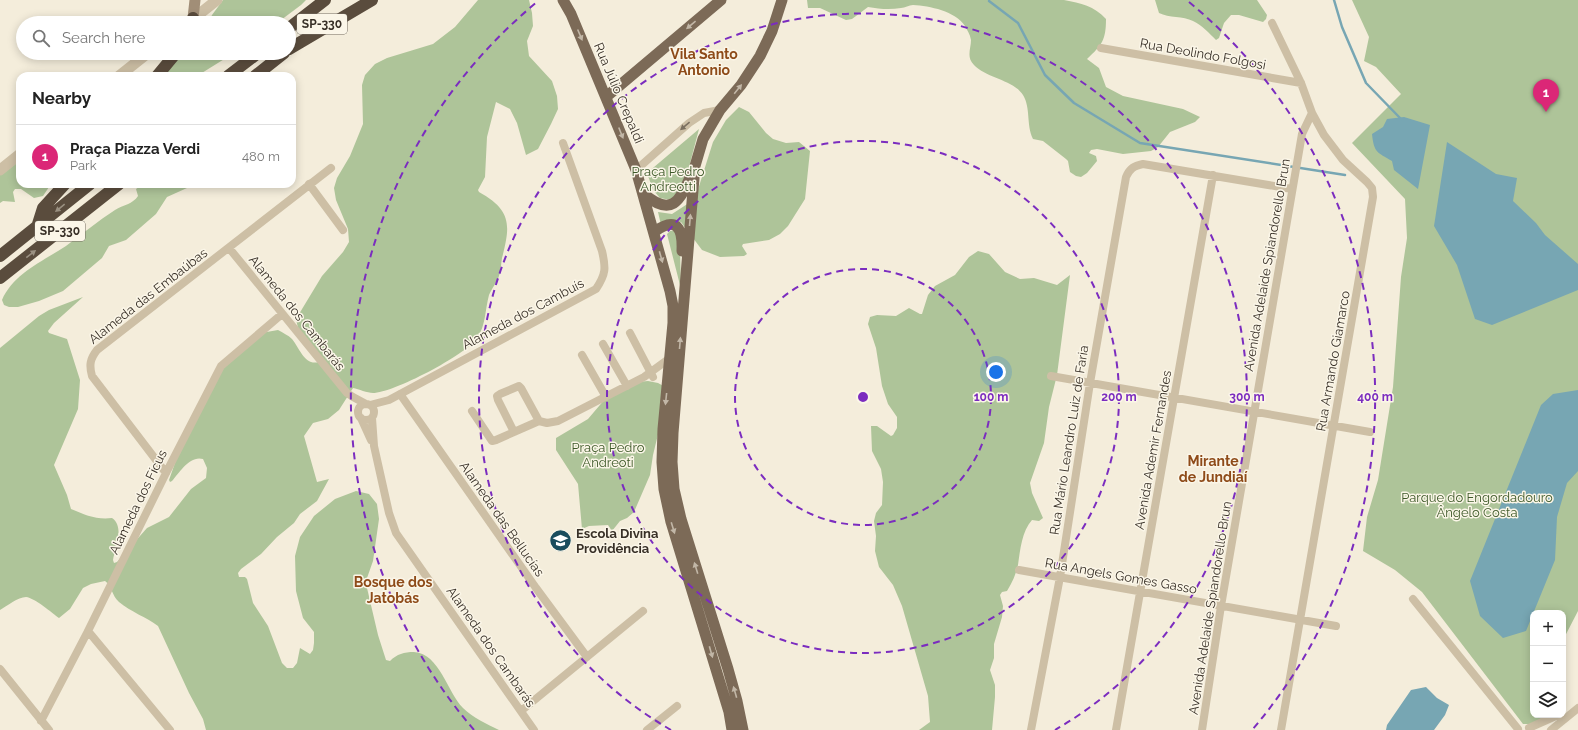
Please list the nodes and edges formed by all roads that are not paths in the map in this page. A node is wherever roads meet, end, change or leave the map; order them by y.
1 (195, 0) edge
2 (217, 0) edge
3 (325, 0) edge
4 (356, 0) edge
5 (372, 0) edge
6 (563, 0) edge
7 (721, 0) edge
8 (782, 0) edge
9 (192, 16) edge
10 (198, 16) edge
11 (296, 23) edge
12 (1272, 23) dead end
13 (296, 44) edge
14 (296, 45) edge
15 (1101, 48) dead end
16 (139, 60) edge
17 (170, 60) edge
18 (249, 60) edge
19 (275, 60) edge
20 (124, 72) edge
21 (160, 72) edge
22 (233, 72) edge
23 (260, 72) edge
24 (1301, 83) junction
25 (606, 97) junction
26 (720, 110) junction
27 (1312, 113) junction
28 (563, 144) dead end
29 (16, 157) edge
30 (695, 166) junction
31 (331, 168) dead end
32 (0, 170) edge
33 (636, 170) junction
34 (1213, 175) junction
35 (309, 184) junction
36 (62, 188) edge
37 (85, 188) edge
38 (114, 188) edge
39 (1292, 189) junction
40 (644, 194) junction
41 (37, 227) junction
42 (343, 230) dead end
43 (654, 232) junction
44 (229, 248) junction
45 (0, 256) edge
46 (0, 278) edge
47 (684, 301) junction
48 (282, 314) junction
49 (630, 333) dead end
50 (603, 344) dead end
51 (582, 355) dead end
52 (670, 358) junction
53 (649, 375) junction
54 (1051, 376) dead end
55 (667, 383) junction
56 (1090, 383) junction
57 (627, 386) junction
58 (347, 393) junction
59 (400, 394) junction
60 (606, 397) junction
61 (1174, 398) junction
62 (390, 400) junction
63 (368, 404) junction
64 (472, 411) dead end
65 (1255, 412) junction
66 (360, 415) junction
67 (373, 416) junction
68 (539, 421) junction
69 (1334, 426) junction
70 (514, 432) junction
71 (1370, 432) dead end
72 (374, 446) junction
73 (166, 473) junction
74 (1019, 570) dead end
75 (1060, 577) junction
76 (1140, 592) junction
77 (1413, 598) dead end
78 (1221, 606) junction
79 (643, 611) dead end
80 (1300, 620) junction
81 (1336, 626) dead end
82 (88, 631) junction
83 (587, 657) junction
84 (0, 669) edge
85 (677, 706) dead end
86 (1578, 707) edge
87 (521, 711) junction
88 (1566, 712) edge
89 (1552, 718) edge
90 (41, 720) junction
91 (1531, 729) edge
92 (49, 730) edge
93 (170, 730) edge
94 (534, 730) edge
95 (647, 730) edge
96 (732, 730) edge
97 (743, 730) edge
98 (1031, 730) edge
99 (1116, 730) edge
100 (1202, 730) edge
101 (1280, 730) edge
102 (1518, 730) edge
103 (1551, 730) edge

1 - 9 main road
2 - 10 street
3 - 11 highway, SP-330
4 - 13 highway, SP-330
5 - 14 highway
6 -> 25 main road, Rua Júlio Crepaldi
7 -> 25 main road
26 -> 8 main road
12 - 24 street, Rua Armando Giamarco
15 - 24 street, Rua Deolindo Folgosi
16 - 20 street
17 - 21 highway
18 - 22 highway
19 - 23 highway
24 - 27 street, Rua Armando Giamarco
25 -> 33 main road, Rua Júlio Crepaldi
26 - 30 main road
26 -> 33 street
27 - 39 street, Avenida Adelaide Spiandorello Brun
27 - 69 street, Rua Armando Giamarco
28 - 59 street, Alameda dos Cambuís
29 - 32 street
30 - 40 main road
47 -> 30 main road
31 - 35 street, Alameda das Embaúbas
33 - 40 main road, Rua Júlio Crepaldi
34 - 39 street
34 - 56 street, Rua Mário Leandro Luiz de Faria
34 - 61 street, Avenida Ademir Fernandes
35 - 42 street
35 - 44 street, Alameda das Embaúbas
36 - 41 highway
37 -> 41 highway, SP-330
46 -> 38 highway, SP-330
39 - 65 street, Avenida Adelaide Spiandorello Brun
40 - 43 main road, Rua Júlio Crepaldi
41 - 45 highway, SP-330
43 - 47 main road
43 -> 52 main road, Rua Júlio Crepaldi
44 - 48 street, Alameda dos Cambarás
44 - 73 street, Alameda das Embaúbas
97 -> 47 main road
48 - 58 street, Alameda dos Cambarás
48 - 73 street, Alameda dos Fícus
49 - 53 street
50 - 57 street
51 - 60 street
52 - 53 street
52 - 55 main road, Rua Júlio Crepaldi
53 - 55 street
53 - 57 street
54 - 56 street
55 -> 96 main road, Rua Júlio Crepaldi
56 - 61 street
56 - 75 street, Rua Mário Leandro Luiz de Faria
57 - 60 street
58 - 63 street, Alameda dos Cambarás
58 - 66 street, Alameda dos Cambarás
59 - 62 street, Alameda dos Cambuís
59 - 83 street, Alameda das Bellucías
60 - 68 street
61 - 65 street
61 - 76 street, Avenida Ademir Fernandes
62 - 63 street, Alameda dos Cambuís
62 - 67 street, Alameda dos Cambuís
63 - 66 street
63 - 67 street
64 - 70 street
65 - 69 street
65 - 78 street, Avenida Adelaide Spiandorello Brun
66 - 67 street
66 - 72 street, Alameda dos Cambarás
67 - 72 street, Alameda dos Cambarás
68 - 70 street
68 - 70 street
69 - 71 street
69 - 80 street, Rua Armando Giamarco
72 - 87 street, Alameda dos Cambarás
73 - 82 street, Alameda dos Fícus
74 - 75 street, Rua Angels Gomes Gasso
75 - 76 street, Rua Angels Gomes Gasso
75 - 98 street, Rua Mário Leandro Luiz de Faria
76 - 78 street, Rua Angels Gomes Gasso
76 - 99 street, Avenida Ademir Fernandes
77 - 102 street
78 - 80 street, Rua Angels Gomes Gasso
78 - 100 street, Avenida Adelaide Spiandorello Brun
79 - 83 street
80 - 81 street, Rua Angels Gomes Gasso
80 - 101 street, Rua Armando Giamarco
82 - 90 street, Alameda dos Fícus
82 - 93 street
83 - 87 street
84 - 90 street
85 - 95 street
86 - 88 street
86 - 103 street
87 - 94 street, Alameda dos Cambarás
89 - 91 street
90 - 92 street
91 - 102 street

